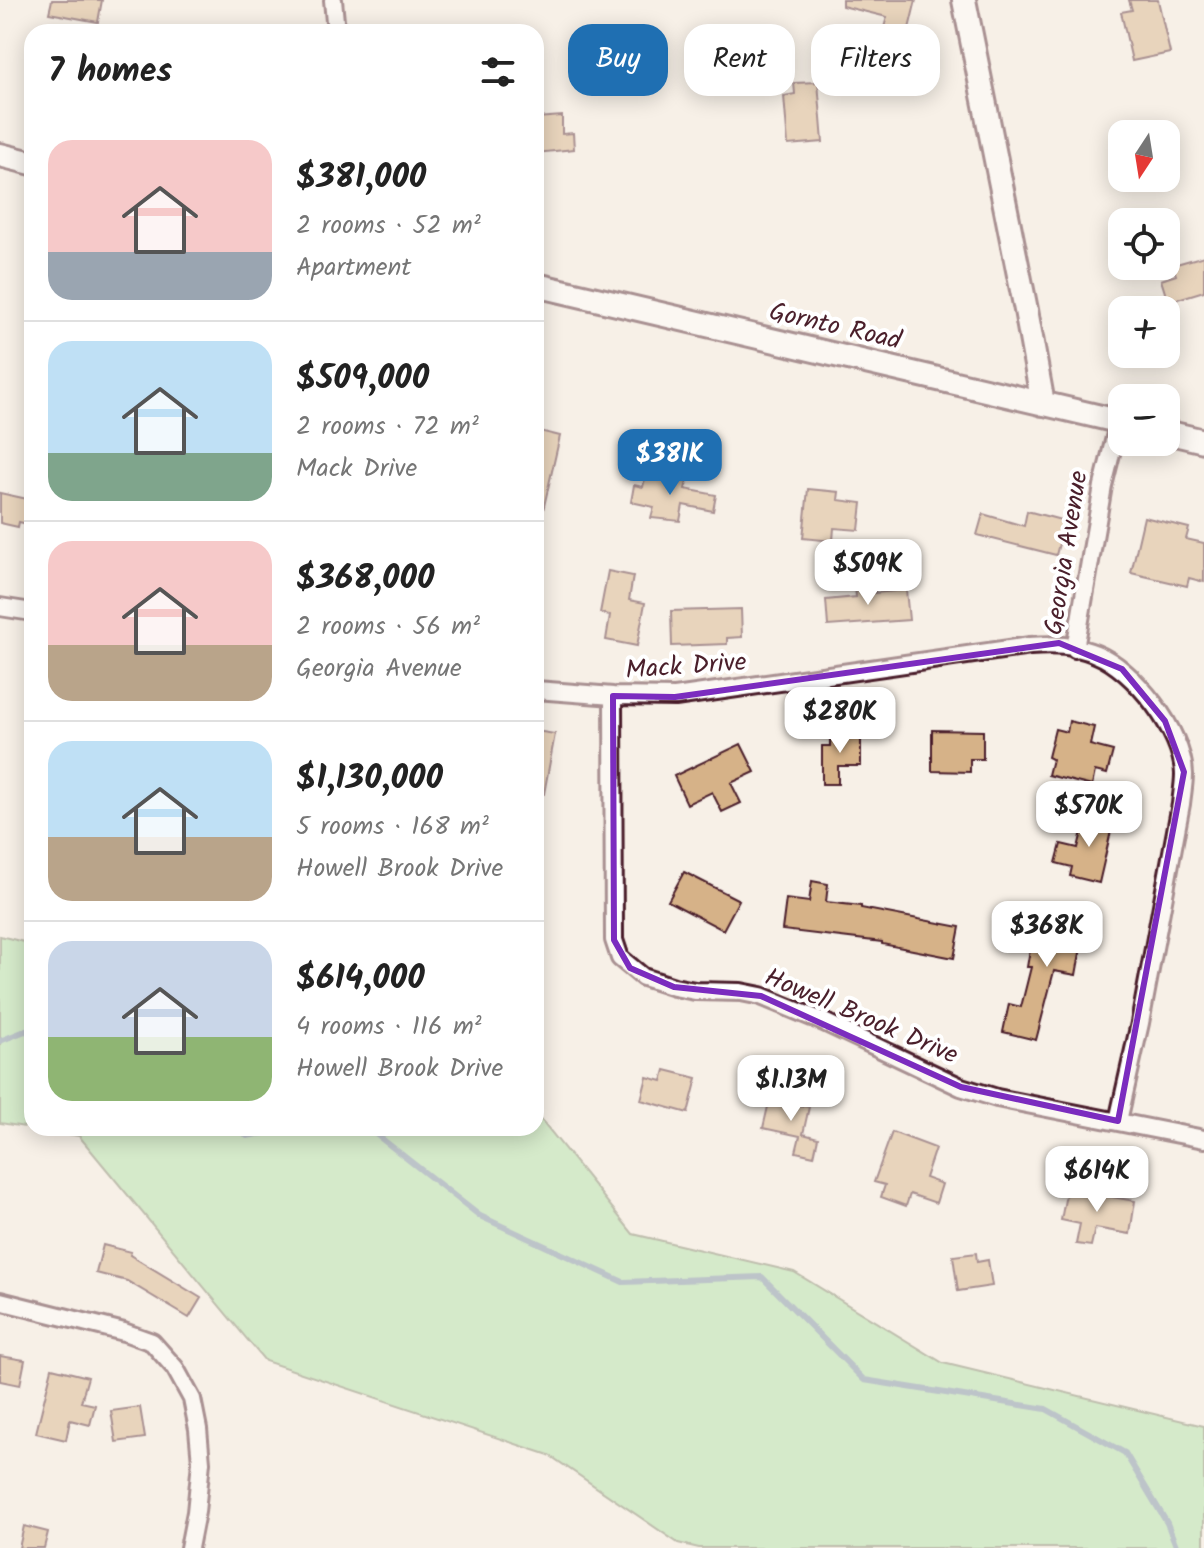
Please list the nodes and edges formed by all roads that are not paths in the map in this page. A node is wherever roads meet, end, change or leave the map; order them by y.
1 (333, 0) edge
2 (964, 0) edge
3 (335, 24) edge
4 (0, 155) edge
5 (24, 161) edge
6 (544, 287) edge
7 (1043, 404) junction
8 (1108, 418) edge
9 (1180, 435) edge
10 (1204, 441) edge
11 (1111, 456) edge
12 (0, 607) edge
13 (24, 611) edge
14 (1075, 649) junction
15 (544, 691) edge
16 (613, 696) junction
17 (1118, 1121) junction
18 (1204, 1139) edge
19 (0, 1301) edge
20 (189, 1548) edge

1 - 3 street
2 - 7 main road
4 - 5 main road
6 - 7 main road, Gornto Road
7 - 8 main road, Gornto Road
9 - 10 main road
11 - 14 street, Georgia Avenue
12 - 13 street
14 - 16 street, Mack Drive
14 - 17 street, Georgia Avenue
15 - 16 street, Mack Drive
16 - 17 street, Howell Brook Drive
17 - 18 street, Howell Brook Drive
19 - 20 street

